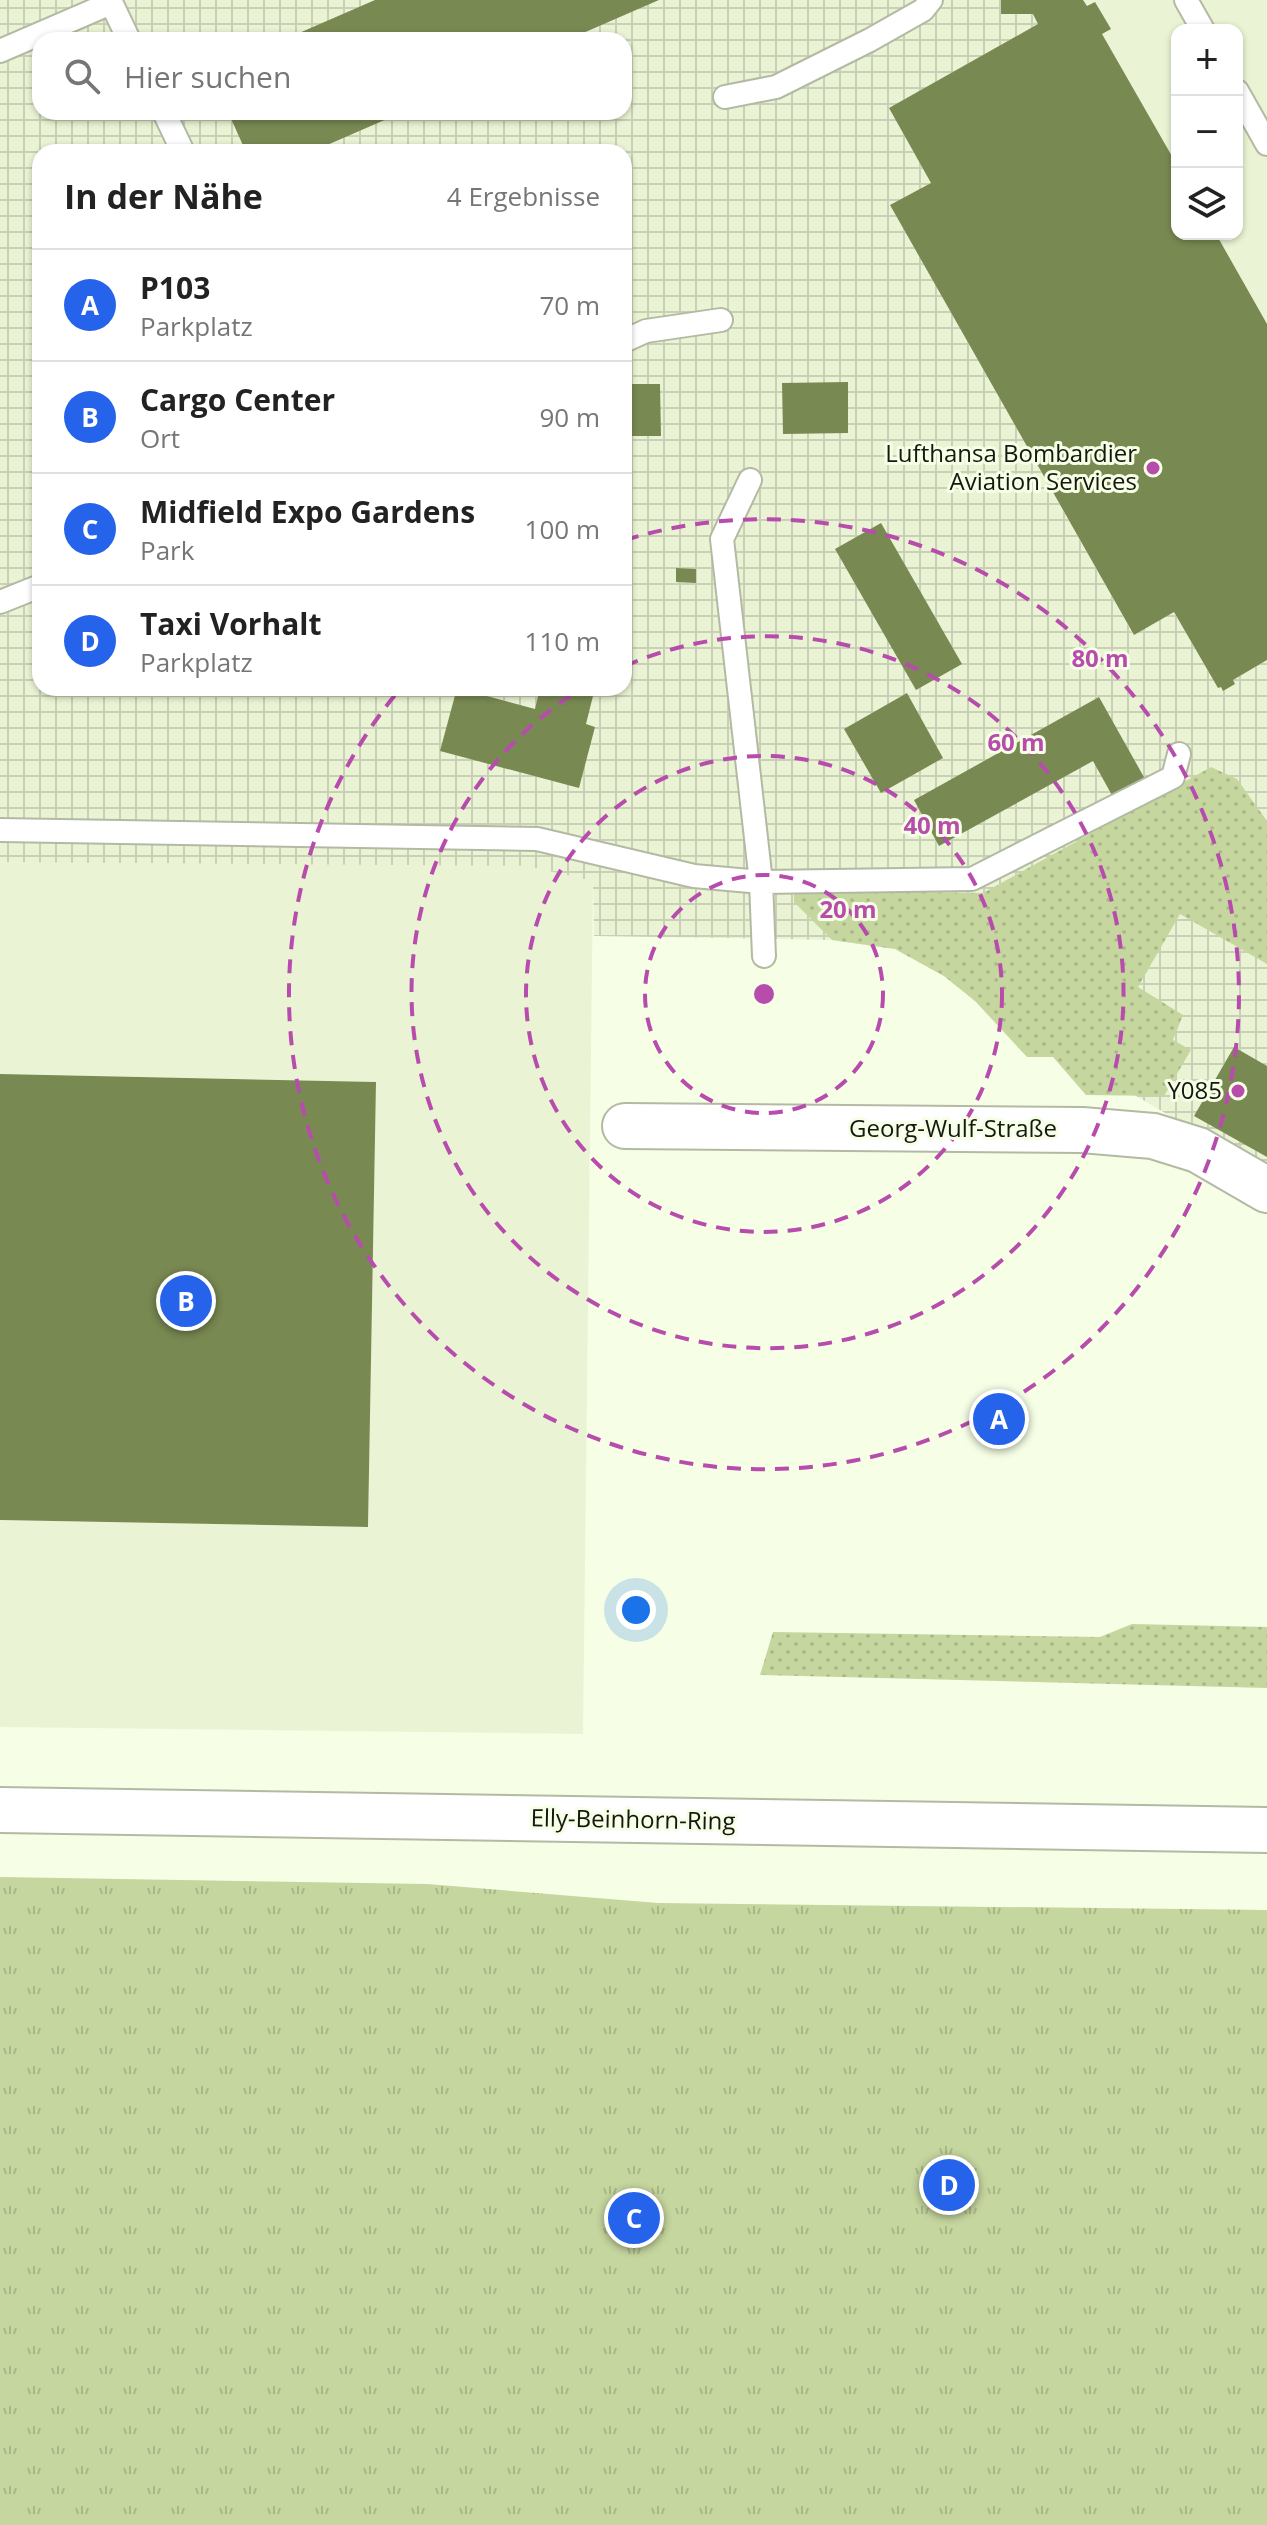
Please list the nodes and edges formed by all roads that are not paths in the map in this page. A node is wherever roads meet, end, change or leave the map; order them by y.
1 (931, 0) edge
2 (1186, 0) edge
3 (110, 1) edge
4 (1200, 24) edge
5 (42, 32) edge
6 (125, 32) edge
7 (32, 36) edge
8 (0, 51) edge
9 (1240, 96) edge
10 (725, 97) dead end
11 (168, 120) edge
12 (179, 144) edge
13 (1267, 144) edge
14 (721, 320) dead end
15 (632, 337) edge
16 (750, 480) dead end
17 (32, 589) edge
18 (0, 602) edge
19 (1179, 754) dead end
20 (0, 830) edge
21 (761, 882) junction
22 (764, 956) dead end
23 (625, 1126) dead end
24 (1267, 1190) edge
25 (0, 1810) edge
26 (1267, 1830) edge

1 - 10 lane
2 - 4 lane
3 - 5 lane
3 - 6 lane
7 - 8 lane
9 - 13 lane
11 - 12 lane
14 - 15 lane
16 - 21 lane
17 - 18 lane
19 - 21 lane
20 - 21 lane
21 - 22 lane
23 - 24 street, Georg-Wulf-Straße
25 - 26 street, Elly-Beinhorn-Ring

